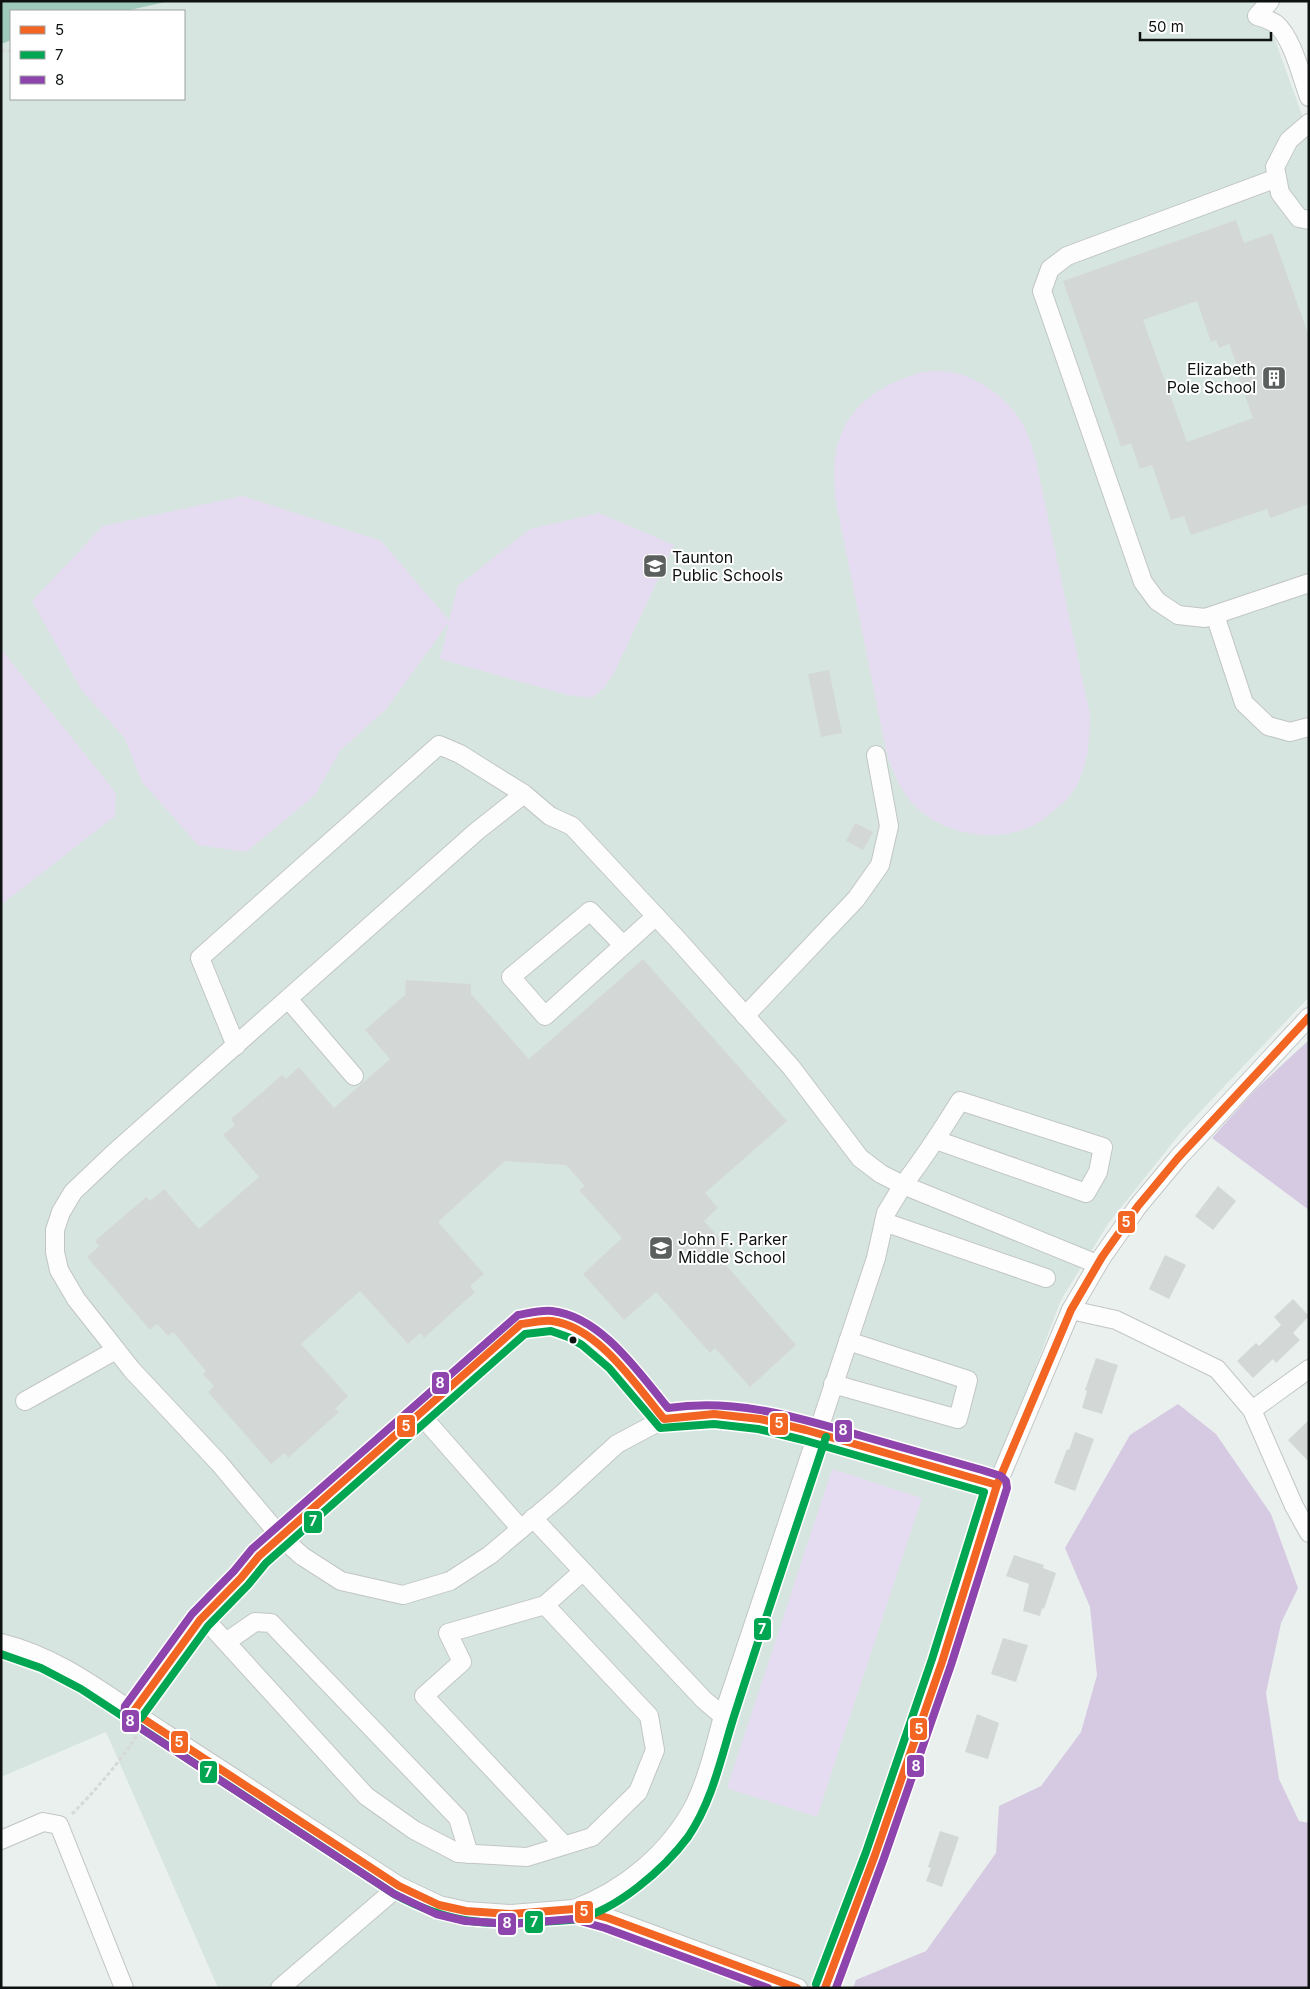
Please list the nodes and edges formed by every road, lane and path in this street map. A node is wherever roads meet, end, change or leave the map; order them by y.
1 (1270, 1) edge
2 (1309, 97) edge
3 (1309, 123) edge
4 (1277, 178) junction
5 (1309, 220) edge
6 (1309, 582) edge
7 (1215, 615) junction
8 (1309, 726) edge
9 (876, 755) dead end
10 (524, 794) junction
11 (656, 916) junction
12 (623, 945) junction
13 (289, 1000) junction
14 (745, 1016) junction
15 (1309, 1017) edge
16 (236, 1046) junction
17 (354, 1076) dead end
18 (936, 1140) junction
19 (903, 1185) junction
20 (884, 1222) junction
21 (1097, 1264) junction
22 (1046, 1278) dead end
23 (1070, 1310) junction
24 (848, 1341) junction
25 (116, 1350) junction
26 (1309, 1369) edge
27 (833, 1384) junction
28 (25, 1401) dead end
29 (1252, 1410) junction
30 (420, 1414) junction
31 (664, 1419) junction
32 (817, 1434) junction
33 (997, 1484) junction
34 (527, 1523) junction
35 (1309, 1534) edge
36 (280, 1538) junction
37 (582, 1572) junction
38 (545, 1605) junction
39 (203, 1617) junction
40 (226, 1642) junction
41 (1, 1643) edge
42 (723, 1716) junction
43 (140, 1717) junction
44 (60, 1825) junction
45 (1, 1840) edge
46 (564, 1845) junction
47 (469, 1854) junction
48 (399, 1886) junction
49 (574, 1909) junction
50 (124, 1988) edge
51 (280, 1988) edge
52 (798, 1988) edge
53 (825, 1988) edge

1 - 2 street
3 - 4 street
4 - 5 street
4 - 7 street
6 - 7 street
7 - 8 street
9 - 14 street
10 - 11 street
10 - 13 street
10 - 16 street
11 - 12 street
11 - 14 street
12 - 12 street
13 - 16 street
13 - 17 street
14 - 19 street
15 - 21 street
16 - 25 street
18 - 18 street
18 - 19 street
19 - 20 street
19 - 21 street
20 - 22 street
20 - 24 street
21 - 23 street
23 - 29 street
23 - 33 street
24 - 27 street
24 - 27 street
25 - 28 street
25 - 36 street
26 - 29 street
27 - 32 street
29 - 35 street
30 - 31 street
30 - 34 street
30 - 36 street
31 - 32 street
31 - 34 street
32 - 33 street
32 - 42 street
33 - 53 street
34 - 36 street
34 - 37 street
36 - 39 street
37 - 38 street
37 - 42 street
38 - 46 street
38 - 46 street
39 - 40 street
39 - 43 street
40 - 47 street
40 - 47 street
41 - 43 street
42 - 49 street
43 - 44 path
43 - 48 street
44 - 45 street
44 - 50 street
46 - 47 street
48 - 49 street
48 - 51 street
49 - 52 street

